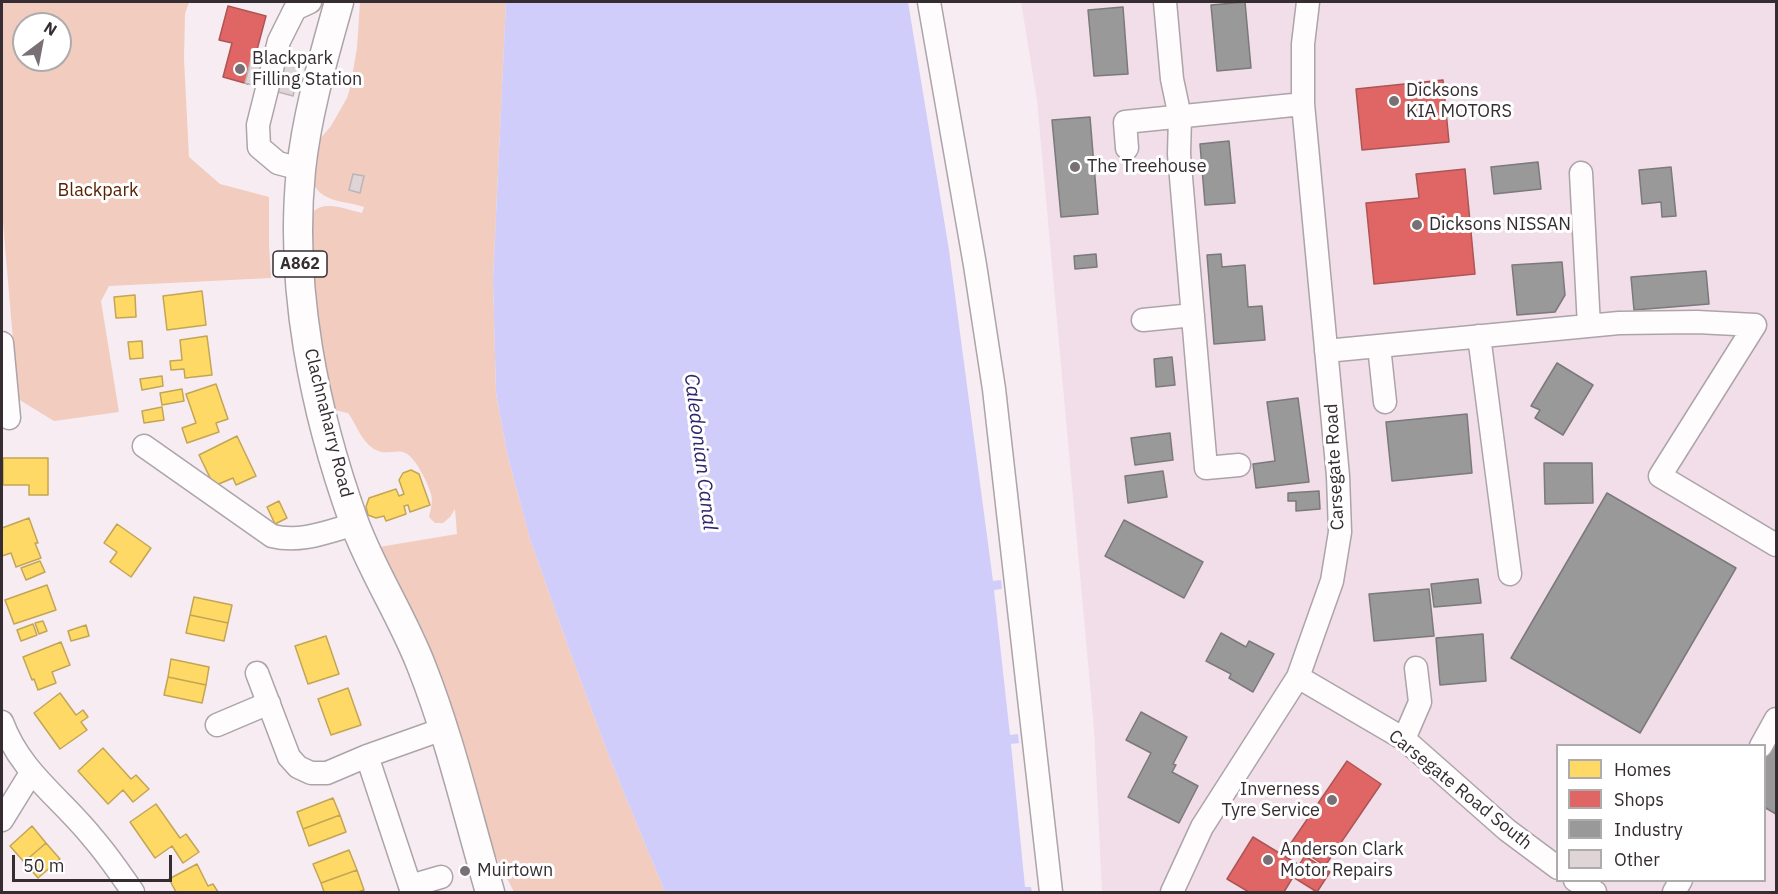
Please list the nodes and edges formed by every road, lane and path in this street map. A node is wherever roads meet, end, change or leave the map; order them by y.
1 (310, 2) edge
2 (339, 2) edge
3 (929, 2) edge
4 (1165, 2) edge
5 (1308, 2) edge
6 (1303, 104) junction
7 (1180, 117) junction
8 (1127, 148) dead end
9 (301, 169) junction
10 (1581, 173) dead end
11 (1193, 315) junction
12 (1143, 320) dead end
13 (1589, 326) junction
14 (1479, 336) junction
15 (2, 344) edge
16 (1380, 346) junction
17 (1326, 351) junction
18 (1385, 402) dead end
19 (14, 418) edge
20 (144, 446) dead end
21 (1239, 465) dead end
22 (355, 524) junction
23 (1776, 545) edge
24 (1510, 574) dead end
25 (1416, 668) dead end
26 (257, 673) dead end
27 (1298, 677) junction
28 (269, 703) junction
29 (1776, 719) edge
30 (2, 722) edge
31 (218, 725) dead end
32 (443, 729) junction
33 (1404, 739) junction
34 (1762, 744) edge
35 (367, 756) junction
36 (31, 772) junction
37 (2, 820) edge
38 (1556, 867) edge
39 (441, 878) dead end
40 (1578, 882) edge
41 (411, 889) edge
42 (133, 892) edge
43 (490, 892) edge
44 (1051, 892) edge
45 (1172, 892) edge
46 (1595, 892) edge

1 - 9 street
2 - 9 main road, Clachnaharry Road / A862
3 - 44 street
4 - 7 street
5 - 6 street, Carsegate Road
6 - 7 street
6 - 17 street, Carsegate Road
7 - 8 street
7 - 11 street
9 - 22 main road, Clachnaharry Road / A862
10 - 13 street
11 - 12 street
11 - 21 street
13 - 14 street
13 - 23 street
14 - 16 street
14 - 24 street
15 - 19 street
16 - 17 street
16 - 18 street
17 - 27 street, Carsegate Road
20 - 22 street
22 - 32 main road, Clachnaharry Road / A862
25 - 33 street
26 - 28 street
27 - 33 street, Carsegate Road South
27 - 45 street, Carsegate Road
28 - 31 street
28 - 35 street
29 - 34 street
30 - 36 street
32 - 35 street
32 - 43 main road, Clachnaharry Road / A862
33 - 38 street, Carsegate Road South
35 - 41 street
36 - 37 street
36 - 42 street
39 - 41 street
40 - 46 street

